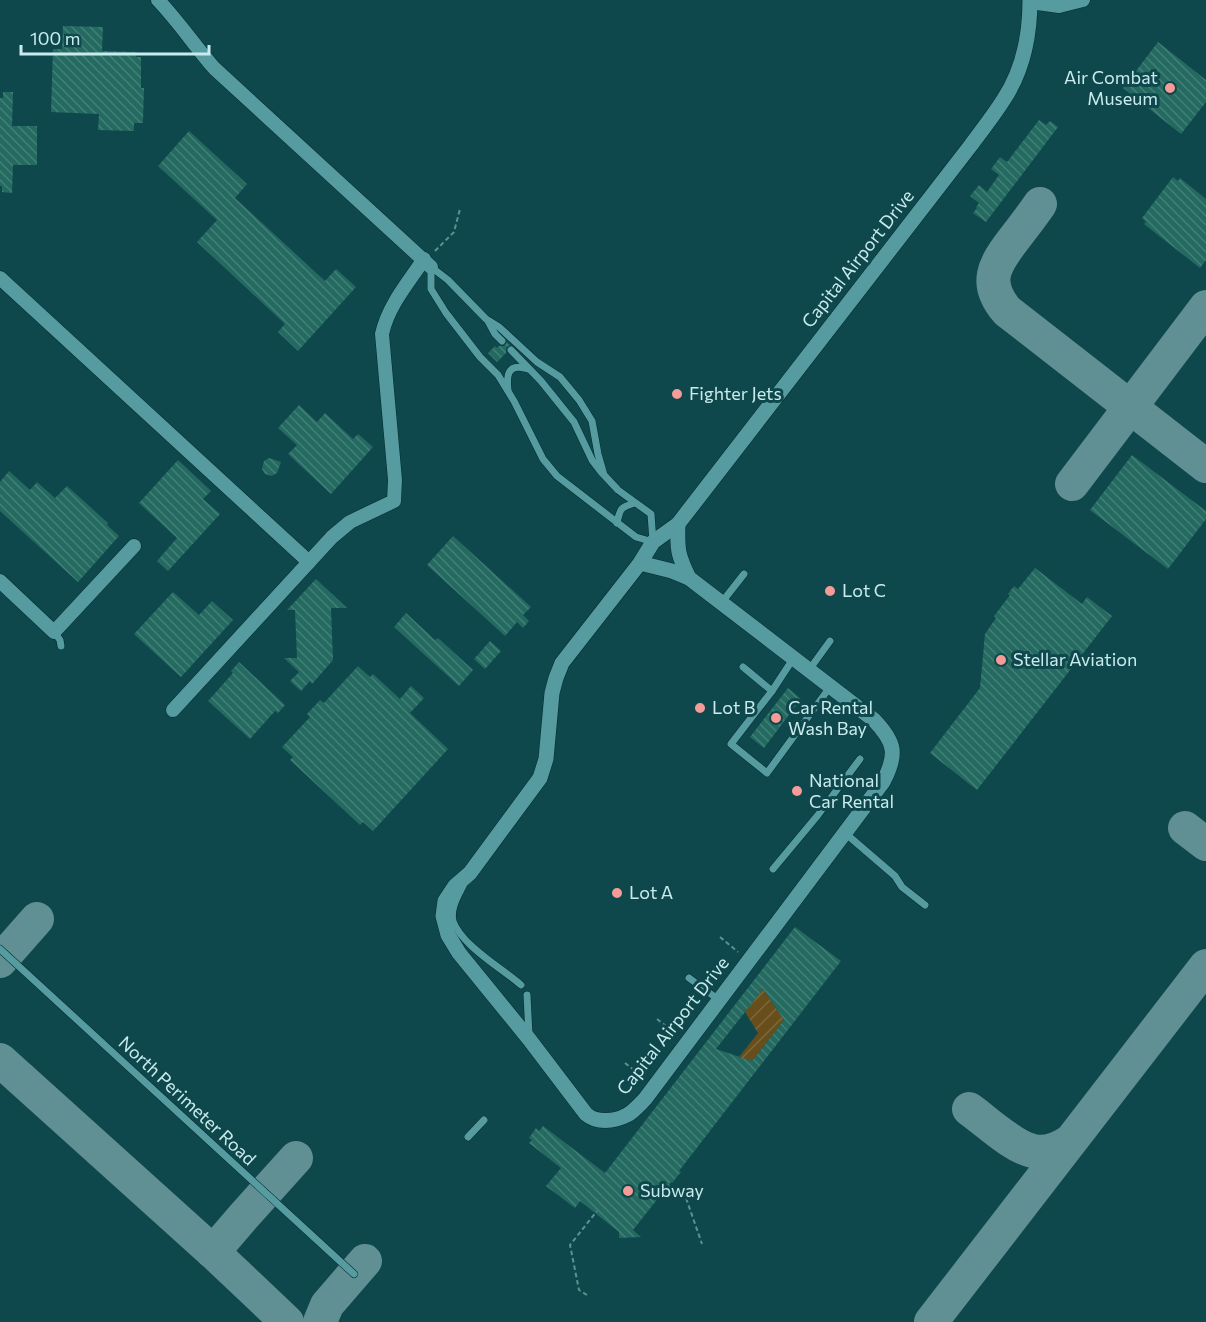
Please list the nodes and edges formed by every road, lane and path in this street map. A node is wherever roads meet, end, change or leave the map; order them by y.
1 (158, 0) edge
2 (1083, 0) edge
3 (1030, 1) edge
4 (460, 209) dead end
5 (428, 260) junction
6 (0, 278) edge
7 (486, 319) junction
8 (502, 341) dead end
9 (511, 350) dead end
10 (537, 362) junction
11 (530, 369) junction
12 (508, 392) junction
13 (604, 475) junction
14 (635, 502) junction
15 (617, 522) junction
16 (678, 524) junction
17 (653, 542) junction
18 (134, 546) dead end
19 (309, 562) junction
20 (639, 562) junction
21 (744, 573) dead end
22 (689, 578) junction
23 (0, 581) edge
24 (721, 603) junction
25 (54, 632) junction
26 (830, 641) dead end
27 (61, 646) dead end
28 (794, 659) junction
29 (743, 667) dead end
30 (808, 670) junction
31 (830, 687) junction
32 (772, 691) junction
33 (173, 710) dead end
34 (860, 759) dead end
35 (845, 833) junction
36 (773, 869) dead end
37 (470, 873) junction
38 (925, 905) dead end
39 (720, 937) dead end
40 (0, 949) edge
41 (738, 952) dead end
42 (689, 978) dead end
43 (521, 985) dead end
44 (528, 995) dead end
45 (719, 1000) junction
46 (657, 1019) dead end
47 (677, 1035) dead end
48 (529, 1039) junction
49 (625, 1063) dead end
50 (644, 1078) dead end
51 (484, 1120) dead end
52 (468, 1137) dead end
53 (668, 1185) dead end
54 (597, 1211) dead end
55 (702, 1244) dead end
56 (354, 1274) dead end
57 (587, 1295) dead end

1 - 5 street
2 - 3 street
3 - 16 street, Capital Airport Drive
4 - 5 path
5 - 7 lane
5 - 12 lane
5 - 19 street
6 - 19 street
7 - 8 lane
7 - 10 lane
9 - 11 lane
10 - 11 lane
10 - 13 lane
11 - 12 lane
11 - 13 lane
12 - 15 lane
13 - 14 lane
14 - 15 lane
14 - 17 lane
15 - 17 lane
16 - 17 street, Capital Airport Drive
16 - 22 street
17 - 20 street, Capital Airport Drive
18 - 25 street
19 - 33 street
20 - 22 street, Capital Airport Drive
20 - 37 street, Capital Airport Drive
21 - 24 lane
22 - 24 street, Capital Airport Drive
23 - 25 street
24 - 28 street, Capital Airport Drive
25 - 27 lane
26 - 30 lane
28 - 30 street, Capital Airport Drive
28 - 32 lane
29 - 32 lane
30 - 31 street, Capital Airport Drive
31 - 32 lane
31 - 35 street, Capital Airport Drive
34 - 36 lane
35 - 38 lane
35 - 45 street, Capital Airport Drive
37 - 43 lane
37 - 48 street, Capital Airport Drive
39 - 41 path
40 - 56 lane, North Perimeter Road
42 - 45 lane
44 - 48 lane
45 - 48 street, Capital Airport Drive
46 - 47 path
49 - 50 path
51 - 52 lane
53 - 55 path
54 - 57 path

